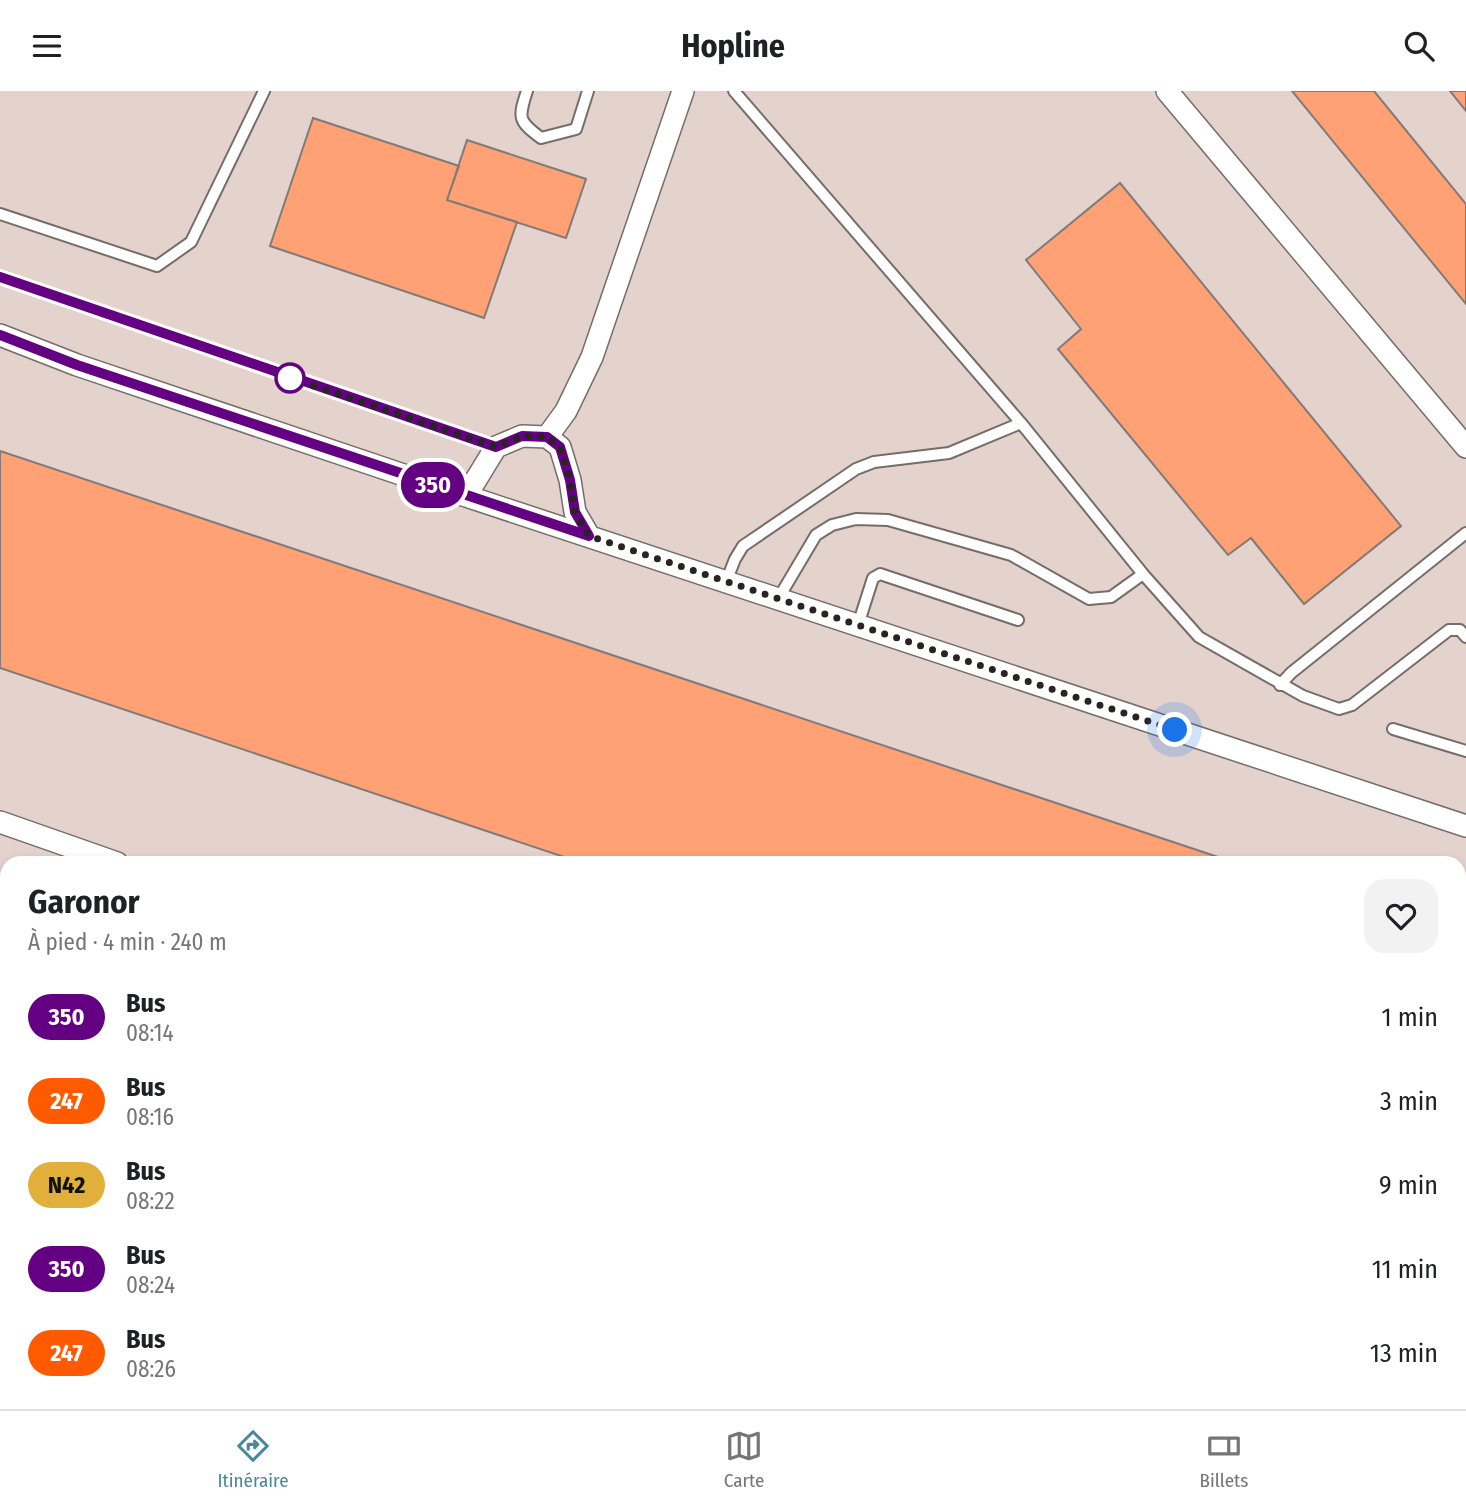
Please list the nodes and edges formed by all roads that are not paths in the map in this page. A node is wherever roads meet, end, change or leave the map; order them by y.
1 (264, 91) edge
2 (527, 91) edge
3 (588, 91) edge
4 (683, 91) edge
5 (734, 91) edge
6 (1167, 91) edge
7 (0, 214) edge
8 (0, 277) edge
9 (0, 335) edge
10 (1021, 423) junction
11 (547, 437) junction
12 (496, 447) junction
13 (1466, 447) edge
14 (467, 496) junction
15 (1466, 533) edge
16 (589, 536) junction
17 (1143, 574) junction
18 (726, 582) junction
19 (778, 599) junction
20 (1018, 620) dead end
21 (858, 625) junction
22 (1466, 637) edge
23 (1280, 685) junction
24 (1393, 729) dead end
25 (1466, 751) edge
26 (0, 822) edge
27 (1466, 826) edge
28 (97, 856) edge

1 - 7 lane
2 - 3 lane
4 - 11 street
5 - 10 lane
6 - 13 street
8 - 12 lane
9 - 14 street
10 - 17 lane
10 - 18 lane
11 - 12 street
11 - 16 street
12 - 14 street
14 - 16 street
15 - 23 lane
16 - 18 street
17 - 19 lane
17 - 23 lane
18 - 19 street
19 - 21 street
20 - 21 lane
21 - 27 street
22 - 23 lane
24 - 25 lane
26 - 28 street

